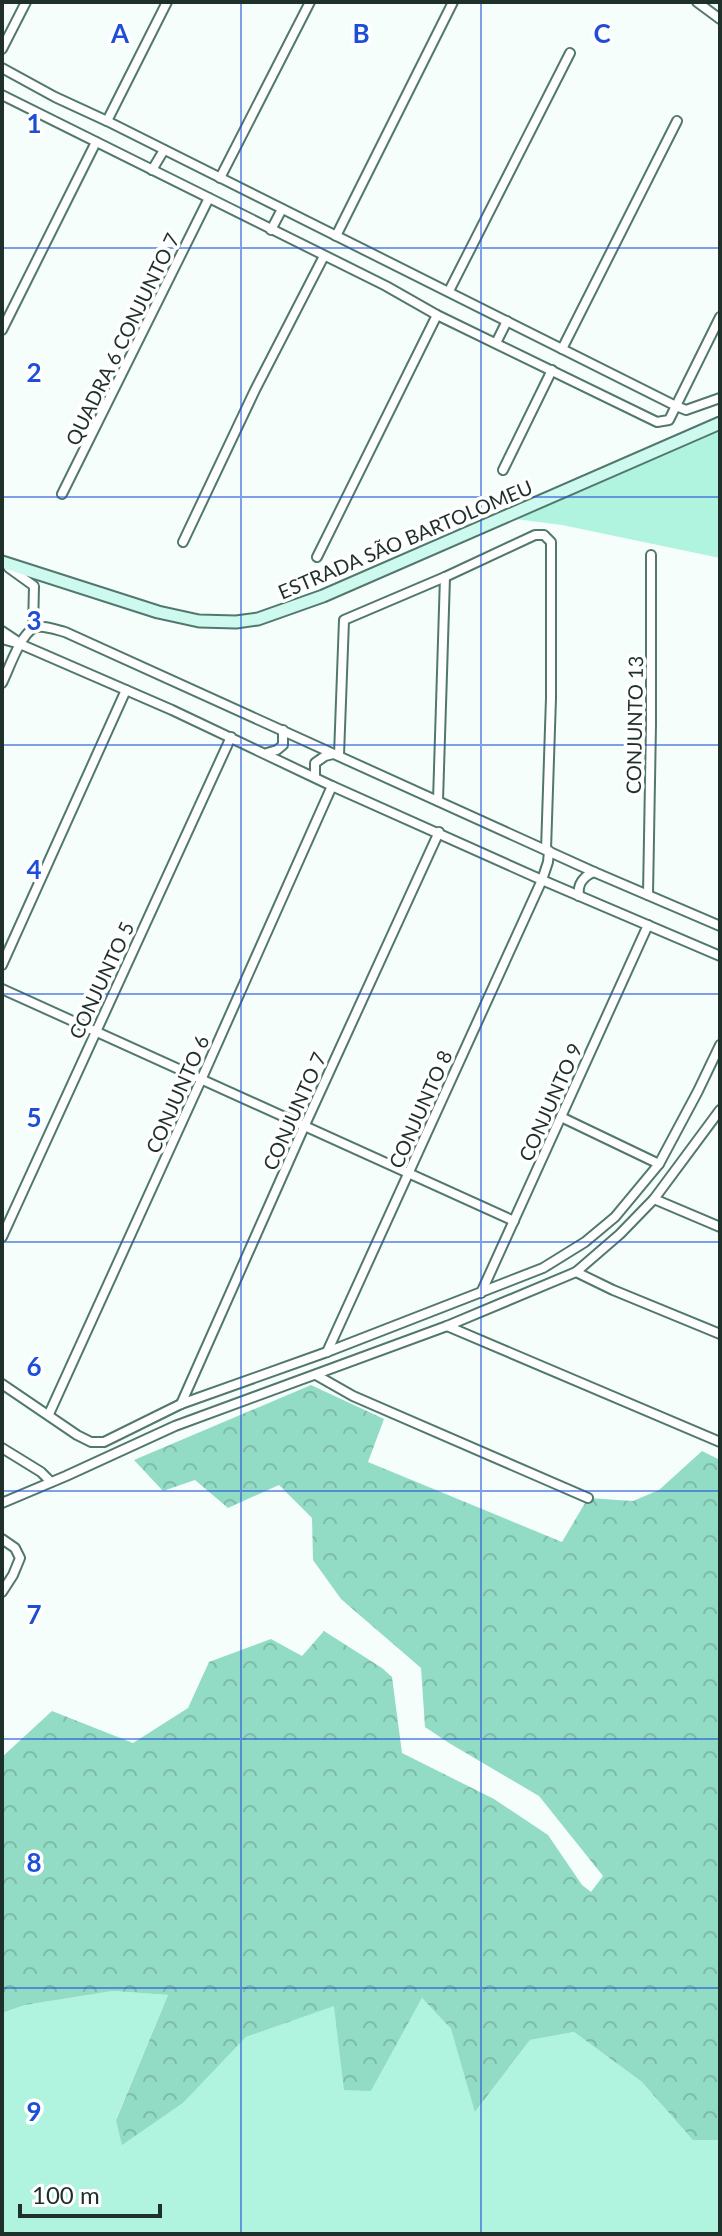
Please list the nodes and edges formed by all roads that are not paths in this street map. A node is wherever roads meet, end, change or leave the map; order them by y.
1 (26, 2) edge
2 (167, 2) edge
3 (310, 2) edge
4 (453, 2) edge
5 (697, 2) edge
6 (720, 19) edge
7 (2, 49) edge
8 (570, 53) dead end
9 (2, 68) edge
10 (2, 95) edge
11 (55, 97) junction
12 (45, 116) junction
13 (107, 121) junction
14 (677, 121) dead end
15 (96, 142) junction
16 (164, 150) junction
17 (152, 170) junction
18 (220, 178) junction
19 (209, 198) junction
20 (282, 209) junction
21 (271, 230) junction
22 (336, 236) junction
23 (324, 256) junction
24 (396, 267) junction
25 (386, 286) junction
26 (449, 291) junction
27 (437, 315) junction
28 (720, 317) edge
29 (507, 321) junction
30 (2, 330) edge
31 (496, 343) junction
32 (562, 349) junction
33 (552, 370) junction
34 (720, 398) edge
35 (676, 406) junction
36 (720, 423) edge
37 (503, 470) dead end
38 (62, 494) dead end
39 (183, 542) dead end
40 (651, 555) dead end
41 (317, 557) dead end
42 (2, 563) edge
43 (41, 575) junction
44 (445, 577) junction
45 (36, 627) junction
46 (2, 631) edge
47 (2, 639) edge
48 (20, 644) junction
49 (2, 683) edge
50 (126, 690) junction
51 (283, 730) junction
52 (231, 737) junction
53 (266, 754) junction
54 (336, 755) junction
55 (315, 776) junction
56 (332, 786) junction
57 (438, 801) junction
58 (439, 832) junction
59 (547, 851) junction
60 (594, 872) junction
61 (542, 880) junction
62 (648, 895) junction
63 (579, 896) junction
64 (648, 925) junction
65 (720, 926) edge
66 (720, 956) edge
67 (2, 965) edge
68 (2, 989) edge
69 (95, 1031) junction
70 (720, 1045) edge
71 (201, 1080) junction
72 (719, 1114) edge
73 (561, 1117) junction
74 (304, 1127) junction
75 (659, 1164) junction
76 (409, 1174) junction
77 (654, 1199) junction
78 (514, 1221) junction
79 (720, 1227) edge
80 (2, 1237) edge
81 (576, 1272) junction
82 (481, 1293) junction
83 (447, 1326) junction
84 (720, 1334) edge
85 (327, 1352) junction
86 (316, 1375) junction
87 (2, 1384) edge
88 (181, 1404) junction
89 (49, 1414) junction
90 (720, 1442) edge
91 (2, 1448) edge
92 (51, 1482) junction
93 (588, 1498) dead end
94 (2, 1503) edge
95 (2, 1539) edge
96 (2, 1592) edge

1 - 7 street
2 - 13 street
3 - 18 street
4 - 22 street
5 - 6 street
8 - 26 street
9 - 11 street
10 - 12 street
11 - 12 street
11 - 13 street
12 - 15 street
13 - 16 street
14 - 32 street
15 - 17 street
15 - 30 street
16 - 17 street
16 - 18 street
17 - 19 street
18 - 20 street
19 - 21 street
19 - 38 street, QUADRA 6 CONJUNTO 7
20 - 21 street
20 - 22 street
21 - 23 street
22 - 24 street
23 - 25 street
23 - 39 street
24 - 25 street
24 - 26 street
25 - 27 street
26 - 29 street
27 - 31 street
27 - 41 street
28 - 35 street
29 - 31 street
29 - 32 street
31 - 33 street
32 - 35 street
33 - 35 street
33 - 37 street
34 - 35 street
36 - 43 street, ESTRADA SÃO BARTOLOMEU
40 - 62 street, CONJUNTO 13
42 - 43 street, ESTRADA SÃO BARTOLOMEU
42 - 45 street
43 - 45 street
44 - 54 street
44 - 57 street
44 - 59 street, CONJUNTO 8
45 - 48 street
45 - 51 street
46 - 48 street
47 - 48 street
48 - 49 street
48 - 50 street
50 - 52 street
50 - 67 street
51 - 53 street
51 - 54 street
52 - 53 street
52 - 69 street, CONJUNTO 5
53 - 55 street
54 - 55 street
54 - 57 street
55 - 56 street
56 - 58 street
56 - 71 street, CONJUNTO 6
57 - 59 street
58 - 61 street
58 - 74 street, CONJUNTO 7
59 - 60 street
59 - 61 street, CONJUNTO 8
60 - 62 street
60 - 63 street
61 - 63 street
61 - 76 street, CONJUNTO 8
62 - 65 street
63 - 64 street
64 - 66 street
64 - 73 street, CONJUNTO 9
68 - 69 street
69 - 71 street
69 - 80 street, CONJUNTO 5
70 - 75 street
71 - 74 street
71 - 89 street, CONJUNTO 6
72 - 77 street
73 - 75 street
73 - 78 street, CONJUNTO 9
74 - 76 street
74 - 88 street, CONJUNTO 7
75 - 82 street
76 - 78 street
76 - 85 street, CONJUNTO 8
77 - 79 street
77 - 81 street
78 - 82 street, CONJUNTO 9
81 - 83 street
81 - 84 street
82 - 85 street
83 - 86 street
83 - 90 street
85 - 88 street
86 - 92 street
86 - 93 street
87 - 89 street
88 - 89 street
91 - 92 street
92 - 94 street
95 - 96 street

